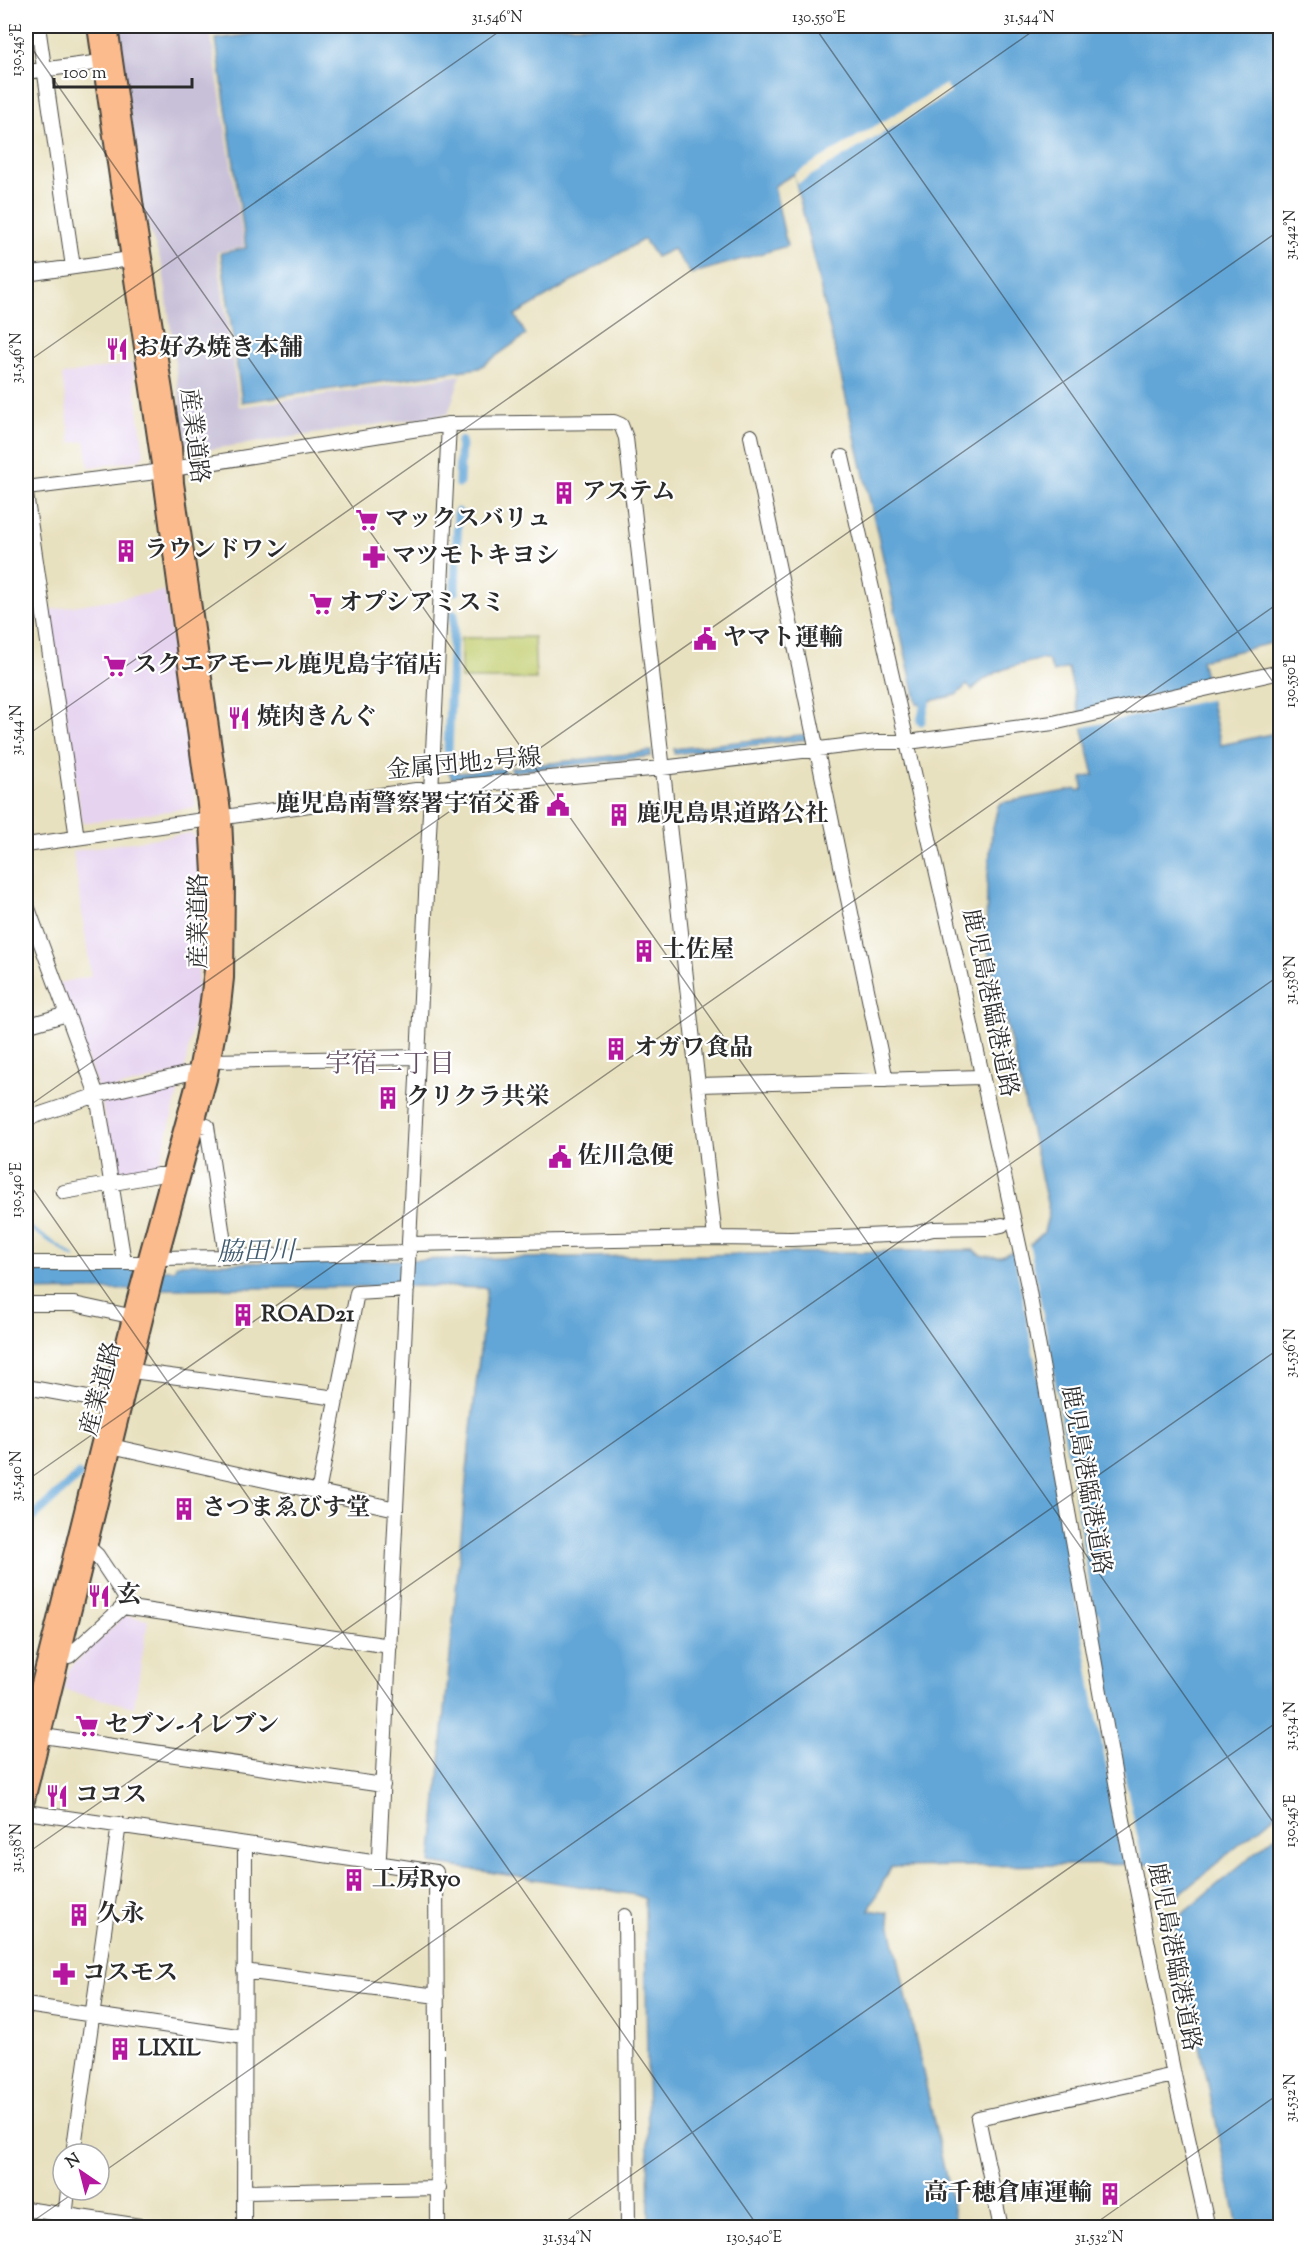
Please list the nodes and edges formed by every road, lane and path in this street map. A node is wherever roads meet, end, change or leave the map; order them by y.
1 (38, 26) edge
2 (96, 26) edge
3 (109, 26) edge
4 (101, 62) junction
5 (44, 69) junction
6 (26, 72) edge
7 (130, 259) junction
8 (73, 267) junction
9 (26, 274) edge
10 (449, 424) junction
11 (751, 436) dead end
12 (842, 457) dead end
13 (167, 470) junction
14 (26, 488) edge
15 (26, 494) edge
16 (1281, 672) edge
17 (908, 742) junction
18 (817, 748) junction
19 (662, 768) junction
20 (431, 790) junction
21 (215, 819) junction
22 (77, 838) junction
23 (26, 845) edge
24 (26, 903) edge
25 (29, 926) edge
26 (67, 1014) junction
27 (26, 1026) edge
28 (419, 1057) junction
29 (212, 1061) junction
30 (196, 1073) junction
31 (981, 1077) junction
32 (886, 1080) junction
33 (699, 1085) junction
34 (98, 1095) junction
35 (26, 1119) edge
36 (196, 1124) junction
37 (169, 1175) junction
38 (112, 1183) junction
39 (64, 1192) dead end
40 (1002, 1225) dead end
41 (715, 1238) junction
42 (409, 1252) junction
43 (226, 1257) junction
44 (124, 1262) junction
45 (26, 1263) edge
46 (154, 1263) junction
47 (408, 1288) junction
48 (26, 1304) edge
49 (138, 1317) junction
50 (132, 1371) junction
51 (26, 1387) edge
52 (336, 1398) junction
53 (110, 1402) junction
54 (111, 1446) junction
55 (318, 1492) junction
56 (396, 1509) junction
57 (87, 1547) junction
58 (123, 1607) junction
59 (390, 1646) junction
60 (61, 1656) junction
61 (41, 1734) junction
62 (26, 1740) edge
63 (384, 1785) junction
64 (26, 1800) edge
65 (26, 1812) edge
66 (119, 1824) junction
67 (245, 1844) junction
68 (376, 1860) junction
69 (625, 1916) dead end
70 (244, 1971) junction
71 (437, 1996) junction
72 (26, 2006) edge
73 (93, 2015) junction
74 (244, 2037) junction
75 (1174, 2075) junction
76 (75, 2142) edge
77 (439, 2188) junction
78 (244, 2192) junction
79 (66, 2202) edge
80 (26, 2209) edge
81 (64, 2222) edge
82 (154, 2228) edge
83 (244, 2228) edge
84 (438, 2228) edge
85 (628, 2228) edge
86 (1001, 2228) edge
87 (1208, 2228) edge

1 - 5 street
2 - 4 main road, 産業道路
3 - 13 main road, 産業道路
4 - 5 street
4 - 7 main road, 産業道路
5 - 6 street
5 - 8 street
7 - 8 street
7 - 13 main road, 産業道路
8 - 9 street
10 - 13 street
10 - 19 street
10 - 20 street
11 - 18 street
12 - 17 street, 鹿児島港臨港道路
13 - 14 street
13 - 21 main road, 産業道路
15 - 22 street
16 - 17 street, 金属団地2号線
17 - 18 street, 金属団地2号線
17 - 31 street, 鹿児島港臨港道路
18 - 19 street, 金属団地2号線
18 - 32 street
19 - 20 street, 金属団地2号線
19 - 33 street
20 - 21 street, 金属団地2号線
20 - 28 street
21 - 22 street, 金属団地2号線
21 - 29 main road, 産業道路
21 - 30 main road, 産業道路
22 - 23 street, 金属団地2号線
24 - 25 street
25 - 26 street
26 - 27 street
26 - 34 street
28 - 29 street
28 - 42 street
29 - 36 main road, 産業道路
30 - 34 street
30 - 37 main road, 産業道路
31 - 32 street
31 - 75 street, 鹿児島港臨港道路
32 - 33 street
33 - 41 street
34 - 35 street
34 - 38 street
36 - 43 street
36 - 46 main road, 産業道路
37 - 38 street
37 - 46 main road, 産業道路
38 - 39 street
38 - 44 street
40 - 41 street
41 - 42 street
42 - 43 street
42 - 47 street
43 - 46 street
44 - 45 street
44 - 46 street
46 - 49 main road, 産業道路
47 - 52 street
47 - 56 street
48 - 49 street
49 - 50 main road, 産業道路
49 - 53 main road, 産業道路
50 - 52 street
50 - 54 main road, 産業道路
51 - 53 street
52 - 55 street
53 - 62 main road, 産業道路
54 - 55 street
54 - 57 main road, 産業道路
55 - 56 street
56 - 59 street
57 - 58 street
57 - 60 main road, 産業道路
58 - 59 street
58 - 60 street
59 - 63 street
60 - 61 main road, 産業道路
61 - 63 street
61 - 64 main road, 産業道路
63 - 68 street
65 - 66 street
66 - 67 street
66 - 73 street
67 - 68 street
67 - 70 street
68 - 71 street
69 - 85 street
70 - 71 street
70 - 74 street
71 - 77 street
72 - 73 street
73 - 74 street
73 - 76 street
74 - 78 street
75 - 86 street
75 - 87 street, 鹿児島港臨港道路
77 - 78 street
77 - 84 street
78 - 83 street
79 - 81 street
80 - 81 street
81 - 82 street

